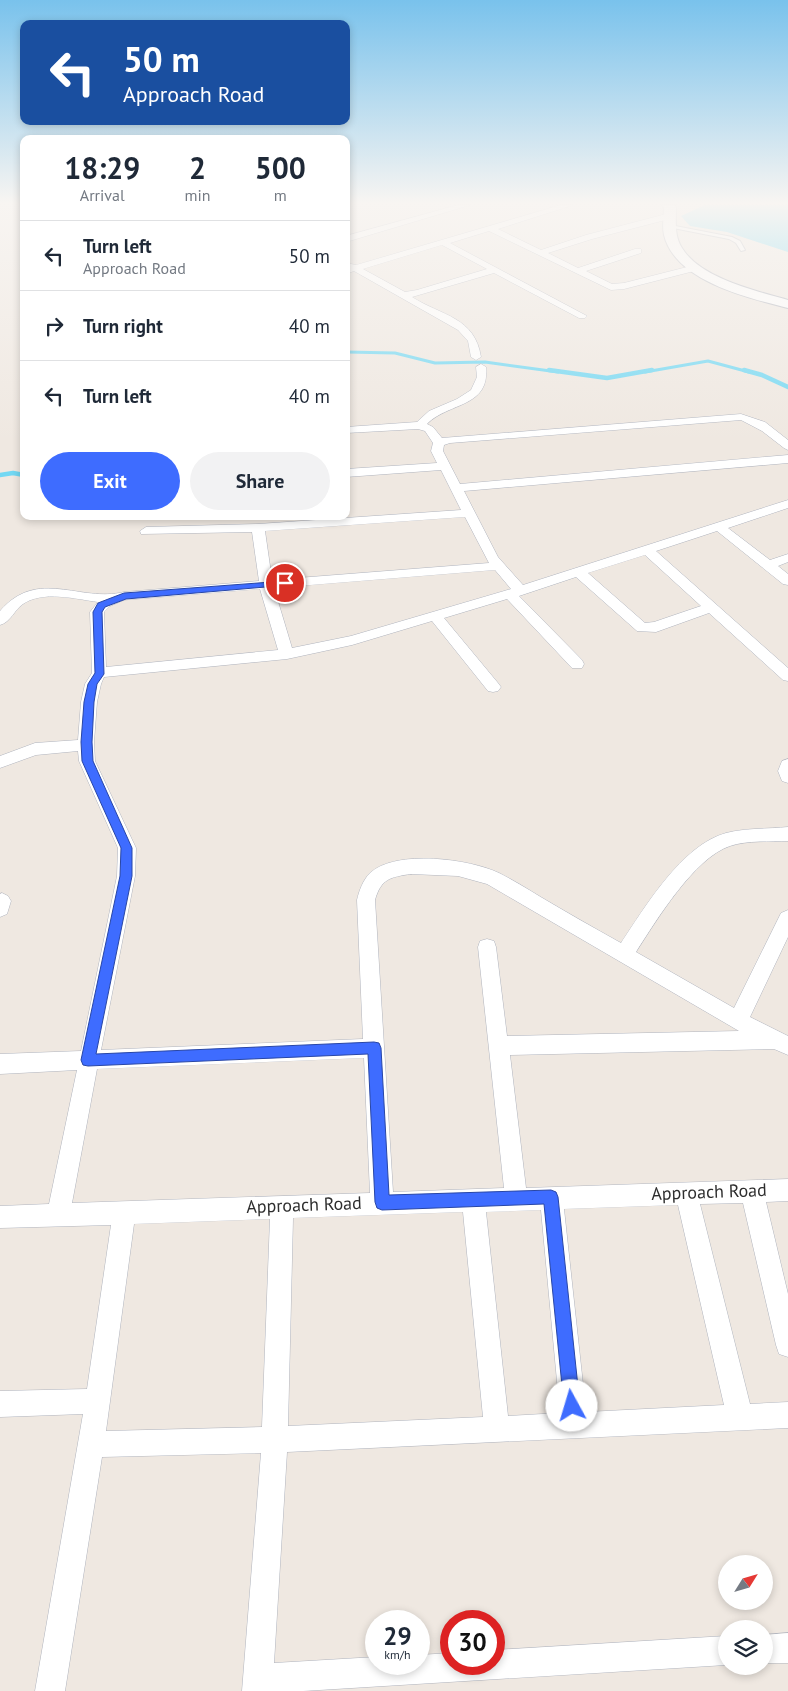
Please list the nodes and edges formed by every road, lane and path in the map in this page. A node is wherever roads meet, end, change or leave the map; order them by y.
1 (381, 284) edge
2 (448, 284) edge
3 (521, 284) edge
4 (603, 284) edge
5 (631, 284) edge
6 (730, 284) edge
7 (404, 295) junction
8 (788, 304) edge
9 (582, 316) dead end
10 (420, 424) junction
11 (350, 430) edge
12 (439, 443) junction
13 (788, 446) edge
14 (788, 459) edge
15 (444, 466) junction
16 (350, 473) edge
17 (455, 488) junction
18 (788, 504) edge
19 (468, 513) junction
20 (718, 526) junction
21 (258, 528) junction
22 (146, 531) dead end
23 (647, 550) junction
24 (788, 558) edge
25 (768, 565) junction
26 (499, 566) junction
27 (578, 572) junction
28 (788, 582) edge
29 (266, 585) junction
30 (515, 593) junction
31 (113, 599) junction
32 (7, 605) edge
33 (712, 607) junction
34 (435, 616) junction
35 (0, 620) edge
36 (287, 654) junction
37 (577, 664) dead end
38 (100, 674) junction
39 (788, 676) edge
40 (492, 687) dead end
41 (87, 745) junction
42 (0, 762) edge
43 (788, 765) edge
44 (788, 777) edge
45 (788, 834) edge
46 (788, 918) edge
47 (487, 946) dead end
48 (625, 954) junction
49 (738, 1021) junction
50 (782, 1043) edge
51 (499, 1046) junction
52 (374, 1048) junction
53 (88, 1060) junction
54 (0, 1064) edge
55 (788, 1190) edge
56 (752, 1191) junction
57 (686, 1193) junction
58 (551, 1197) junction
59 (516, 1198) junction
60 (473, 1200) junction
61 (382, 1202) junction
62 (282, 1206) junction
63 (124, 1212) junction
64 (58, 1214) junction
65 (0, 1217) edge
66 (788, 1345) edge
67 (98, 1401) junction
68 (0, 1404) edge
69 (788, 1415) edge
70 (740, 1417) junction
71 (574, 1425) junction
72 (497, 1429) junction
73 (275, 1440) junction
74 (91, 1444) junction
75 (788, 1648) edge
76 (773, 1649) edge
77 (718, 1652) edge
78 (257, 1685) edge
79 (50, 1691) edge

1 - 7 street
2 - 7 street
3 - 9 street
4 - 5 street
6 - 8 street
7 - 10 street
10 - 11 street
10 - 12 street
12 - 13 street
12 - 15 street
14 - 17 street
15 - 16 street
15 - 17 street
17 - 19 street
18 - 20 street
19 - 21 street
19 - 26 street
20 - 23 street
20 - 25 street
21 - 22 street
21 - 29 street
23 - 27 street
23 - 33 street
24 - 25 street
25 - 28 street
26 - 29 street
26 - 30 street
27 - 30 street
27 - 33 street
29 - 31 street
29 - 36 street
30 - 34 street
30 - 37 street
31 - 32 street
31 - 38 street
32 - 35 street
33 - 39 street
34 - 36 street
34 - 40 street
36 - 38 street
38 - 41 street
41 - 42 street
41 - 53 street
43 - 44 street
45 - 48 street
46 - 49 street
47 - 51 street
48 - 49 street
48 - 52 street
49 - 50 street
50 - 51 street
51 - 59 street
52 - 53 street
52 - 61 street
53 - 54 street
53 - 64 street
55 - 56 street, Approach Road
56 - 57 street, Approach Road
56 - 66 street
57 - 58 street, Approach Road
57 - 70 street
58 - 59 street, Approach Road
58 - 71 street
59 - 60 street, Approach Road
60 - 61 street, Approach Road
60 - 72 street
61 - 62 street, Approach Road
62 - 63 street, Approach Road
62 - 73 street
63 - 64 street, Approach Road
63 - 67 street
64 - 65 street, Approach Road
67 - 68 street
67 - 74 street
69 - 70 street
70 - 71 street
71 - 72 street
72 - 73 street
73 - 74 street
73 - 78 street
74 - 79 street
75 - 76 street
77 - 78 street

